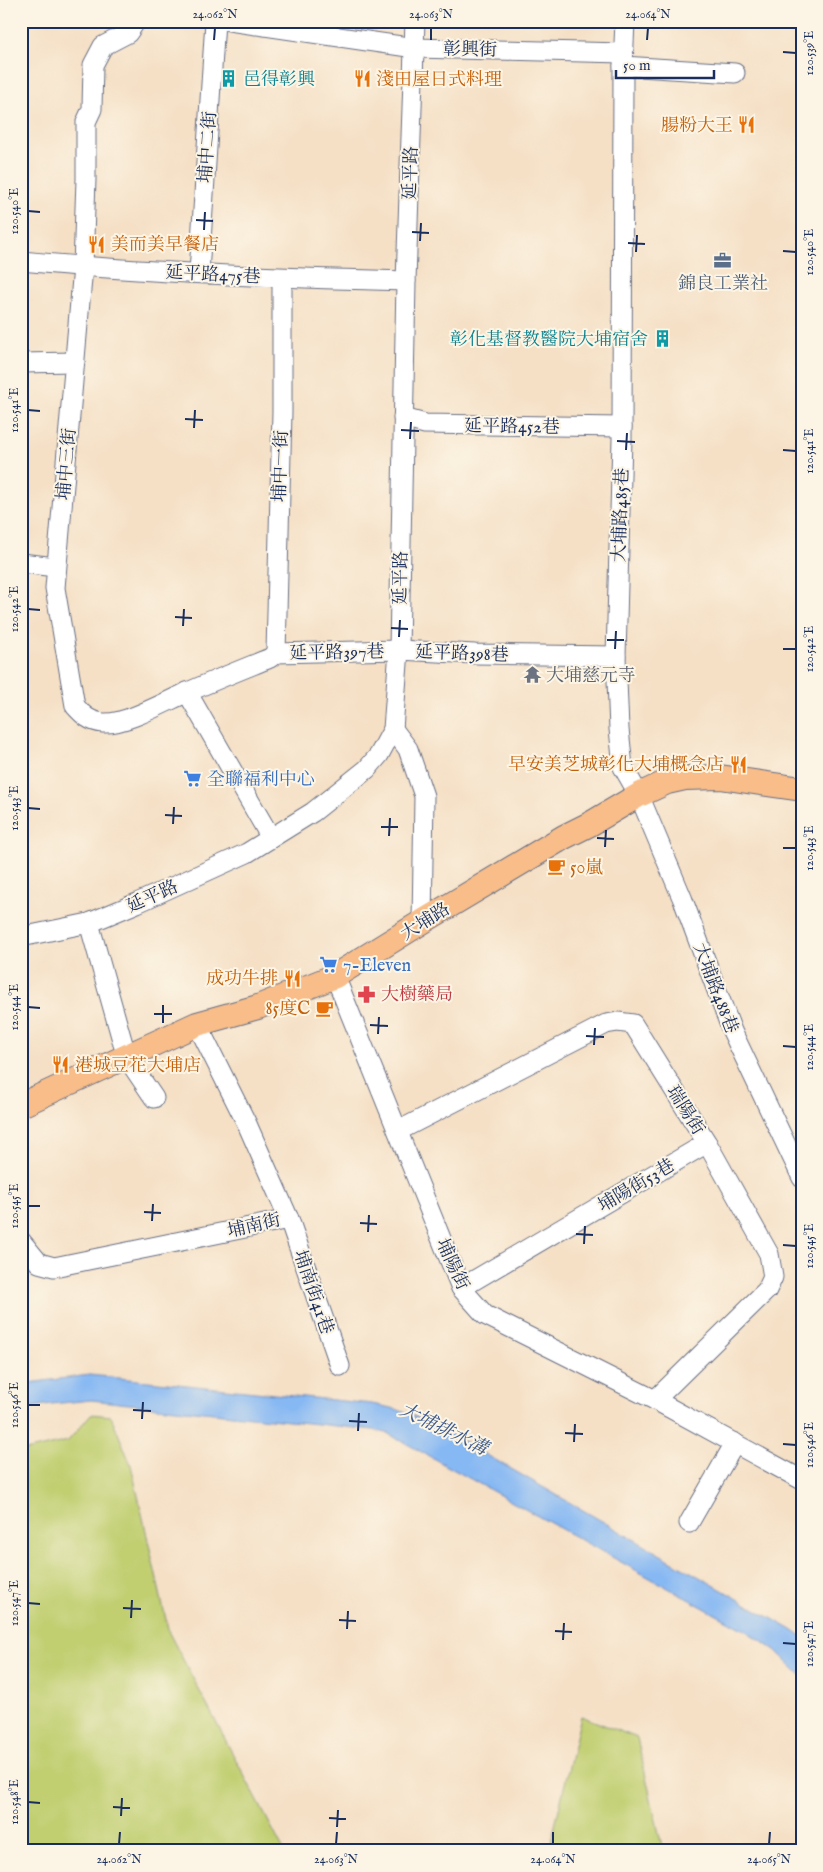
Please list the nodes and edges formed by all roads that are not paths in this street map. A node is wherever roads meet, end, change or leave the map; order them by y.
1 (136, 21) edge
2 (215, 21) edge
3 (229, 21) edge
4 (415, 21) edge
5 (625, 21) edge
6 (415, 48) junction
7 (623, 59) junction
8 (736, 73) dead end
9 (21, 261) edge
10 (83, 267) junction
11 (199, 273) junction
12 (282, 278) junction
13 (406, 281) junction
14 (75, 362) junction
15 (21, 363) edge
16 (403, 418) junction
17 (622, 427) junction
18 (21, 563) edge
19 (56, 567) junction
20 (399, 650) junction
21 (276, 653) junction
22 (616, 656) junction
23 (187, 692) junction
24 (393, 729) junction
25 (789, 788) edge
26 (639, 795) junction
27 (271, 838) junction
28 (422, 922) junction
29 (89, 923) junction
30 (21, 937) edge
31 (335, 976) junction
32 (197, 1024) junction
33 (127, 1058) junction
34 (154, 1098) dead end
35 (21, 1106) edge
36 (398, 1131) junction
37 (707, 1143) junction
38 (802, 1178) edge
39 (289, 1219) junction
40 (21, 1241) edge
41 (461, 1288) junction
42 (340, 1366) dead end
43 (655, 1400) junction
44 (735, 1443) junction
45 (802, 1480) edge
46 (689, 1523) dead end

1 - 10 street, 埔中三街
2 - 11 street, 埔中二街
3 - 6 street, 彰興街
4 - 6 street, 延平路
5 - 7 street, 大埔路485巷
6 - 7 street, 彰興街
6 - 13 street, 延平路
7 - 8 street, 彰興街
7 - 17 street, 大埔路485巷
9 - 10 street, 延平路475巷
10 - 11 street, 延平路475巷
10 - 14 street, 埔中三街
11 - 12 street, 延平路475巷
12 - 13 street, 延平路475巷
12 - 21 street, 埔中一街
13 - 16 street, 延平路
14 - 15 street
14 - 19 street, 埔中三街
16 - 17 street, 延平路452巷
16 - 20 street, 延平路
17 - 22 street, 大埔路485巷
18 - 19 street
19 - 23 street, 埔中三街
20 - 21 street, 延平路397巷
20 - 22 street, 延平路398巷
20 - 24 street, 延平路
21 - 23 street, 埔中三街
22 - 26 street, 大埔路485巷
23 - 27 street
24 - 27 street, 延平路
24 - 28 street
25 - 26 main road, 大埔路
26 - 28 main road, 大埔路
26 - 38 street, 大埔路488巷
27 - 29 street, 延平路
28 - 31 main road, 大埔路
29 - 30 street, 延平路
29 - 33 street
31 - 32 main road, 大埔路
31 - 36 street, 埔陽街
32 - 33 main road, 大埔路
32 - 39 street, 埔南街
33 - 34 street
33 - 35 main road, 大埔路
36 - 37 street, 瑞陽街
36 - 41 street, 埔陽街
37 - 41 street, 埔陽街53巷
37 - 43 street, 瑞陽街
39 - 40 street, 埔南街
39 - 42 street, 埔南街41巷
41 - 43 street, 埔陽街
43 - 44 street, 埔陽街
44 - 45 street, 埔陽街
44 - 46 street

